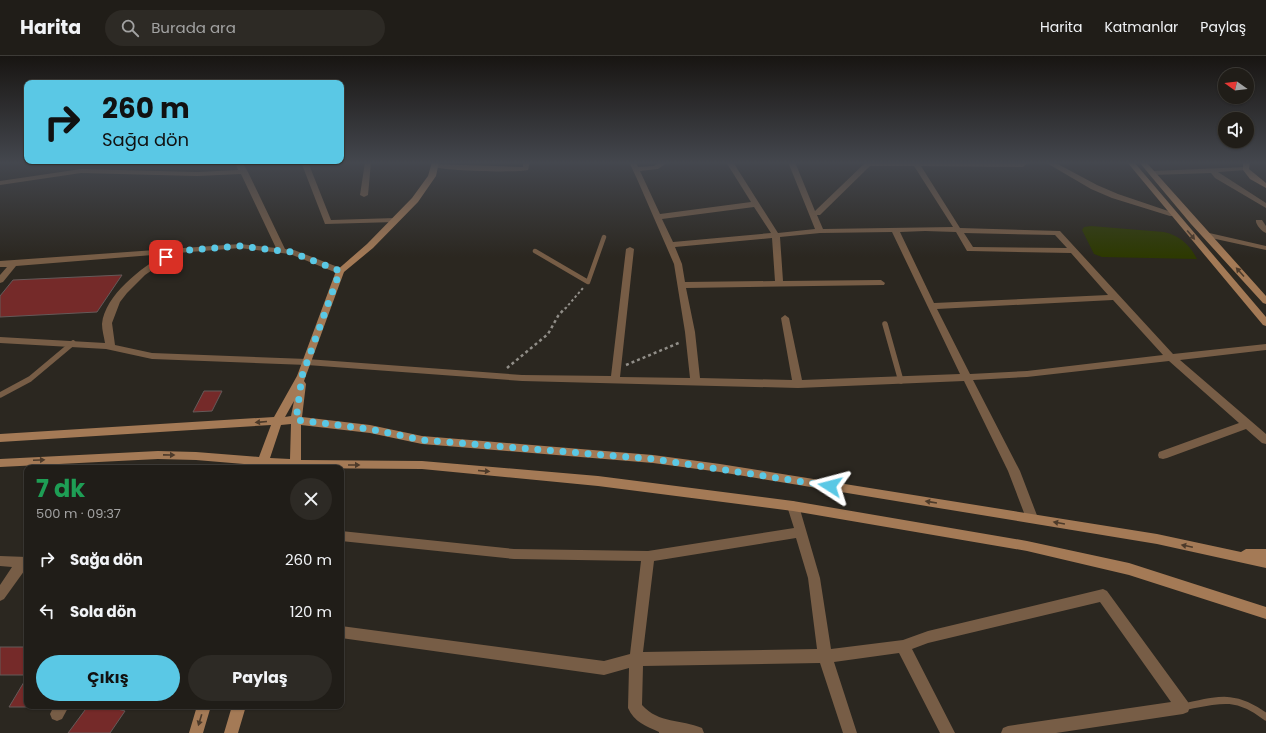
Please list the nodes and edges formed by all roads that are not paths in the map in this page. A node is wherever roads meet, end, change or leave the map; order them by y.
1 (254, 194) edge
2 (317, 194) edge
3 (420, 194) edge
4 (647, 194) edge
5 (750, 194) edge
6 (804, 194) edge
7 (837, 194) edge
8 (935, 194) edge
9 (1109, 194) edge
10 (1156, 194) edge
11 (1169, 194) edge
12 (1246, 194) edge
13 (756, 204) junction
14 (1266, 206) edge
15 (813, 214) junction
16 (1173, 214) junction
17 (658, 217) junction
18 (395, 220) junction
19 (1259, 222) dead end
20 (895, 230) junction
21 (957, 230) junction
22 (820, 231) junction
23 (1266, 231) edge
24 (1205, 234) junction
25 (776, 235) junction
26 (604, 237) dead end
27 (670, 245) junction
28 (1266, 248) edge
29 (630, 249) dead end
30 (177, 251) junction
31 (282, 251) junction
32 (535, 251) dead end
33 (1073, 251) junction
34 (0, 264) edge
35 (14, 264) junction
36 (340, 271) junction
37 (0, 280) edge
38 (779, 283) junction
39 (881, 283) dead end
40 (682, 285) junction
41 (1115, 297) junction
42 (1266, 301) edge
43 (931, 306) junction
44 (785, 318) dead end
45 (1266, 323) edge
46 (885, 324) dead end
47 (1, 342) edge
48 (73, 343) junction
49 (111, 347) junction
50 (1266, 347) edge
51 (1170, 357) junction
52 (307, 362) junction
53 (302, 376) junction
54 (966, 377) junction
55 (615, 380) junction
56 (901, 381) junction
57 (695, 382) junction
58 (798, 384) junction
59 (0, 395) edge
60 (278, 420) junction
61 (296, 420) junction
62 (1246, 424) junction
63 (0, 438) edge
64 (1266, 440) edge
65 (1162, 455) dead end
66 (0, 463) edge
67 (263, 465) edge
68 (295, 465) edge
69 (344, 466) edge
70 (793, 506) junction
71 (1032, 518) junction
72 (801, 532) junction
73 (344, 536) edge
74 (1213, 552) junction
75 (1266, 554) edge
76 (648, 556) junction
77 (0, 561) edge
78 (24, 562) edge
79 (24, 563) edge
80 (1266, 563) edge
81 (0, 595) edge
82 (1266, 613) edge
83 (344, 632) edge
84 (903, 646) junction
85 (825, 656) junction
86 (636, 660) junction
87 (1183, 707) junction
88 (203, 709) edge
89 (238, 709) edge
90 (1266, 717) edge
91 (667, 731) edge
92 (196, 733) edge
93 (233, 733) edge
94 (697, 733) edge
95 (850, 733) edge
96 (948, 733) edge
97 (1008, 733) edge

1 - 31 street
2 - 18 street
3 - 18 main road
4 - 17 street
5 - 13 street
6 - 15 street
7 - 15 street
8 - 21 street
9 - 16 street
10 - 16 main road
11 - 24 main road
12 - 14 street
13 - 17 street
13 - 25 street
15 - 22 street
16 -> 45 main road
17 - 27 street
18 - 36 main road
19 - 23 street
20 - 21 street
20 - 22 street
20 - 43 street
21 - 33 street
21 - 33 street
22 - 25 street
24 - 28 street
42 -> 24 main road
25 - 27 street
25 - 38 street
26 - 32 lane
27 - 40 street
29 - 55 street
30 - 31 street
30 - 35 street
30 - 49 street
31 - 36 street
33 - 41 street
34 - 35 street
35 - 37 street
36 - 52 main road
38 - 39 street
38 - 40 street
40 - 57 street
41 - 43 street
41 - 51 street
43 - 54 street
44 - 58 street
46 - 56 lane
47 - 48 street
48 - 49 street
48 - 59 lane
49 - 52 street
50 - 51 street
51 - 54 street
51 - 62 street
52 - 53 main road
52 - 55 street
53 - 60 main road
53 - 61 main road
54 - 56 street
54 - 71 street
55 - 57 street
56 - 58 street
57 - 58 street
60 - 61 main road
60 -> 63 main road
60 - 67 main road
61 - 68 main road
71 -> 61 main road
62 - 64 street
62 - 65 street
66 -> 67 main road
69 -> 70 main road
70 - 72 street
70 - 82 main road
74 -> 71 main road
72 - 76 street
72 - 85 street
73 - 76 street
74 - 75 main road
74 - 80 main road
76 - 86 street
77 - 78 street
79 - 81 street
83 - 86 street
84 - 85 street
84 - 87 street
84 - 96 street
85 - 86 street
85 - 95 street
86 - 91 street
87 - 90 lane
87 - 97 street
88 -> 92 main road
89 - 93 main road
91 - 94 street

